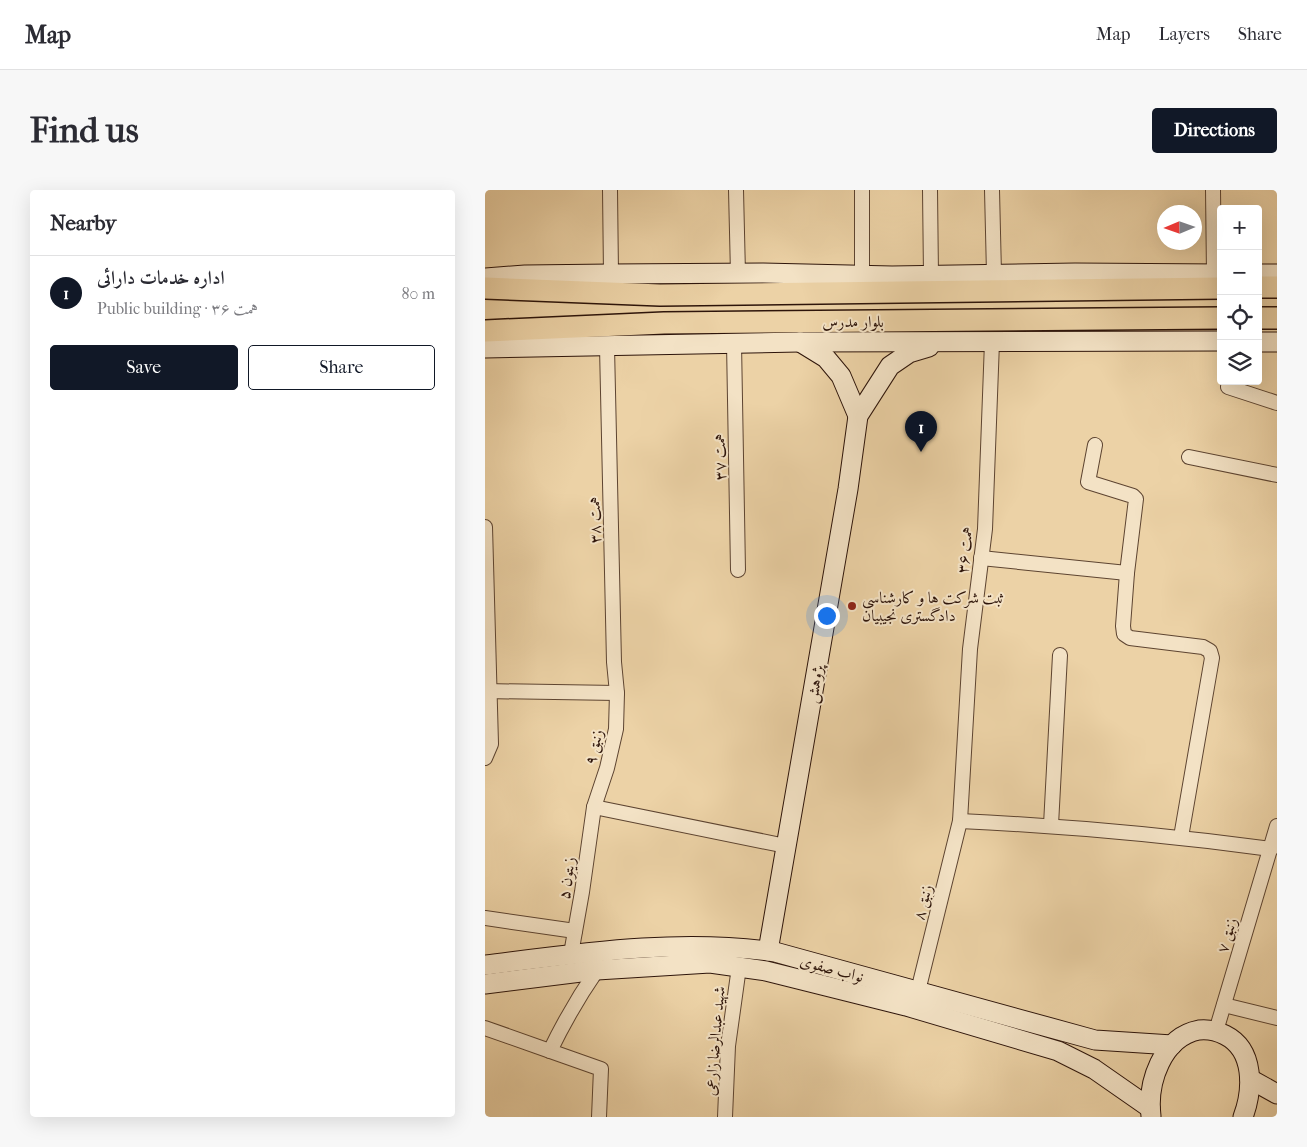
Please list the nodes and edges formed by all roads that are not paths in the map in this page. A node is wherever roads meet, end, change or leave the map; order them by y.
1 (610, 190) edge
2 (736, 190) edge
3 (862, 190) edge
4 (930, 190) edge
5 (992, 190) edge
6 (1213, 190) edge
7 (1217, 260) edge
8 (611, 274) junction
9 (738, 274) junction
10 (994, 274) junction
11 (1262, 274) edge
12 (1277, 274) edge
13 (862, 275) junction
14 (931, 275) junction
15 (485, 278) edge
16 (1217, 278) edge
17 (1217, 278) edge
18 (1262, 287) edge
19 (1277, 287) edge
20 (485, 288) edge
21 (1175, 318) junction
22 (1217, 318) edge
23 (1262, 318) edge
24 (1277, 318) edge
25 (485, 331) edge
26 (1175, 341) junction
27 (1217, 341) edge
28 (799, 342) junction
29 (992, 342) junction
30 (1262, 342) edge
31 (1277, 342) edge
32 (735, 343) junction
33 (941, 343) junction
34 (607, 346) junction
35 (485, 348) edge
36 (1228, 387) dead end
37 (1277, 404) edge
38 (858, 416) junction
39 (1095, 445) dead end
40 (1189, 457) dead end
41 (1277, 475) edge
42 (485, 527) edge
43 (981, 558) junction
44 (738, 570) dead end
45 (1127, 573) junction
46 (1060, 655) dead end
47 (487, 691) edge
48 (617, 693) junction
49 (485, 758) edge
50 (594, 806) junction
51 (960, 820) junction
52 (1051, 825) junction
53 (1277, 826) edge
54 (1181, 837) junction
55 (786, 846) junction
56 (1271, 849) junction
57 (485, 918) edge
58 (575, 931) junction
59 (768, 951) junction
60 (571, 954) junction
61 (485, 965) edge
62 (739, 967) junction
63 (597, 970) junction
64 (846, 982) junction
65 (485, 984) edge
66 (919, 991) junction
67 (1224, 1005) junction
68 (1277, 1018) edge
69 (485, 1028) edge
70 (1216, 1031) junction
71 (1172, 1046) junction
72 (550, 1051) junction
73 (1250, 1079) junction
74 (1277, 1094) edge
75 (1151, 1112) edge
76 (599, 1117) edge
77 (725, 1117) edge
78 (1243, 1117) edge

1 - 8 street
2 - 9 street
3 - 13 street
4 - 14 street
5 - 10 street
6 - 7 street
8 - 9 street
8 - 15 street
9 - 13 street
10 - 14 street
10 - 16 street
11 - 12 street
13 - 14 street
17 - 20 main road, بلوار مدرس
18 - 19 main road
21 - 22 main road, بلوار مدرس
21 - 25 main road, بلوار مدرس
21 - 26 street
23 - 24 main road
26 - 27 street
26 - 29 street
28 - 32 street
28 - 33 street
28 - 38 street
29 - 33 street
29 - 43 street, همت ۳۶
30 - 31 street
32 - 34 street
32 - 44 street, همت ۳۷
33 - 38 street, پژوهش
34 - 35 street
34 - 48 street, همت ۳۸
36 - 37 street
38 - 55 street, پژوهش
39 - 45 street
40 - 41 street
42 - 47 street
43 - 45 street
43 - 51 street, همت ۳۶
45 - 54 street
46 - 52 street
47 - 48 street
47 - 49 street
48 - 50 street, زنبق ۹
50 - 55 street
50 - 58 street, زیتون ۵
51 - 52 street
51 - 66 street, زنبق ۸
52 - 54 street
53 - 56 street, زنبق ۷
54 - 56 street
55 - 59 street, پژوهش
56 - 67 street, زنبق ۷
57 - 58 street
58 - 60 street, زیتون ۵
59 - 60 street, نواب صفوی
59 - 64 street, نواب صفوی
60 - 61 street, نواب صفوی
62 - 63 street, نواب صفوی
62 - 64 street, نواب صفوی
62 - 77 street, شهید عبدالرضا زارعی
63 - 65 street, نواب صفوی
63 - 72 street
64 - 66 street, نواب صفوی
64 - 75 street, نواب صفوی
66 - 71 street, نواب صفوی
67 - 68 street
67 - 70 street, زنبق ۷
69 - 72 street
70 - 71 street
70 - 73 street
71 - 75 street
72 - 76 street
73 - 74 street
73 - 78 street

